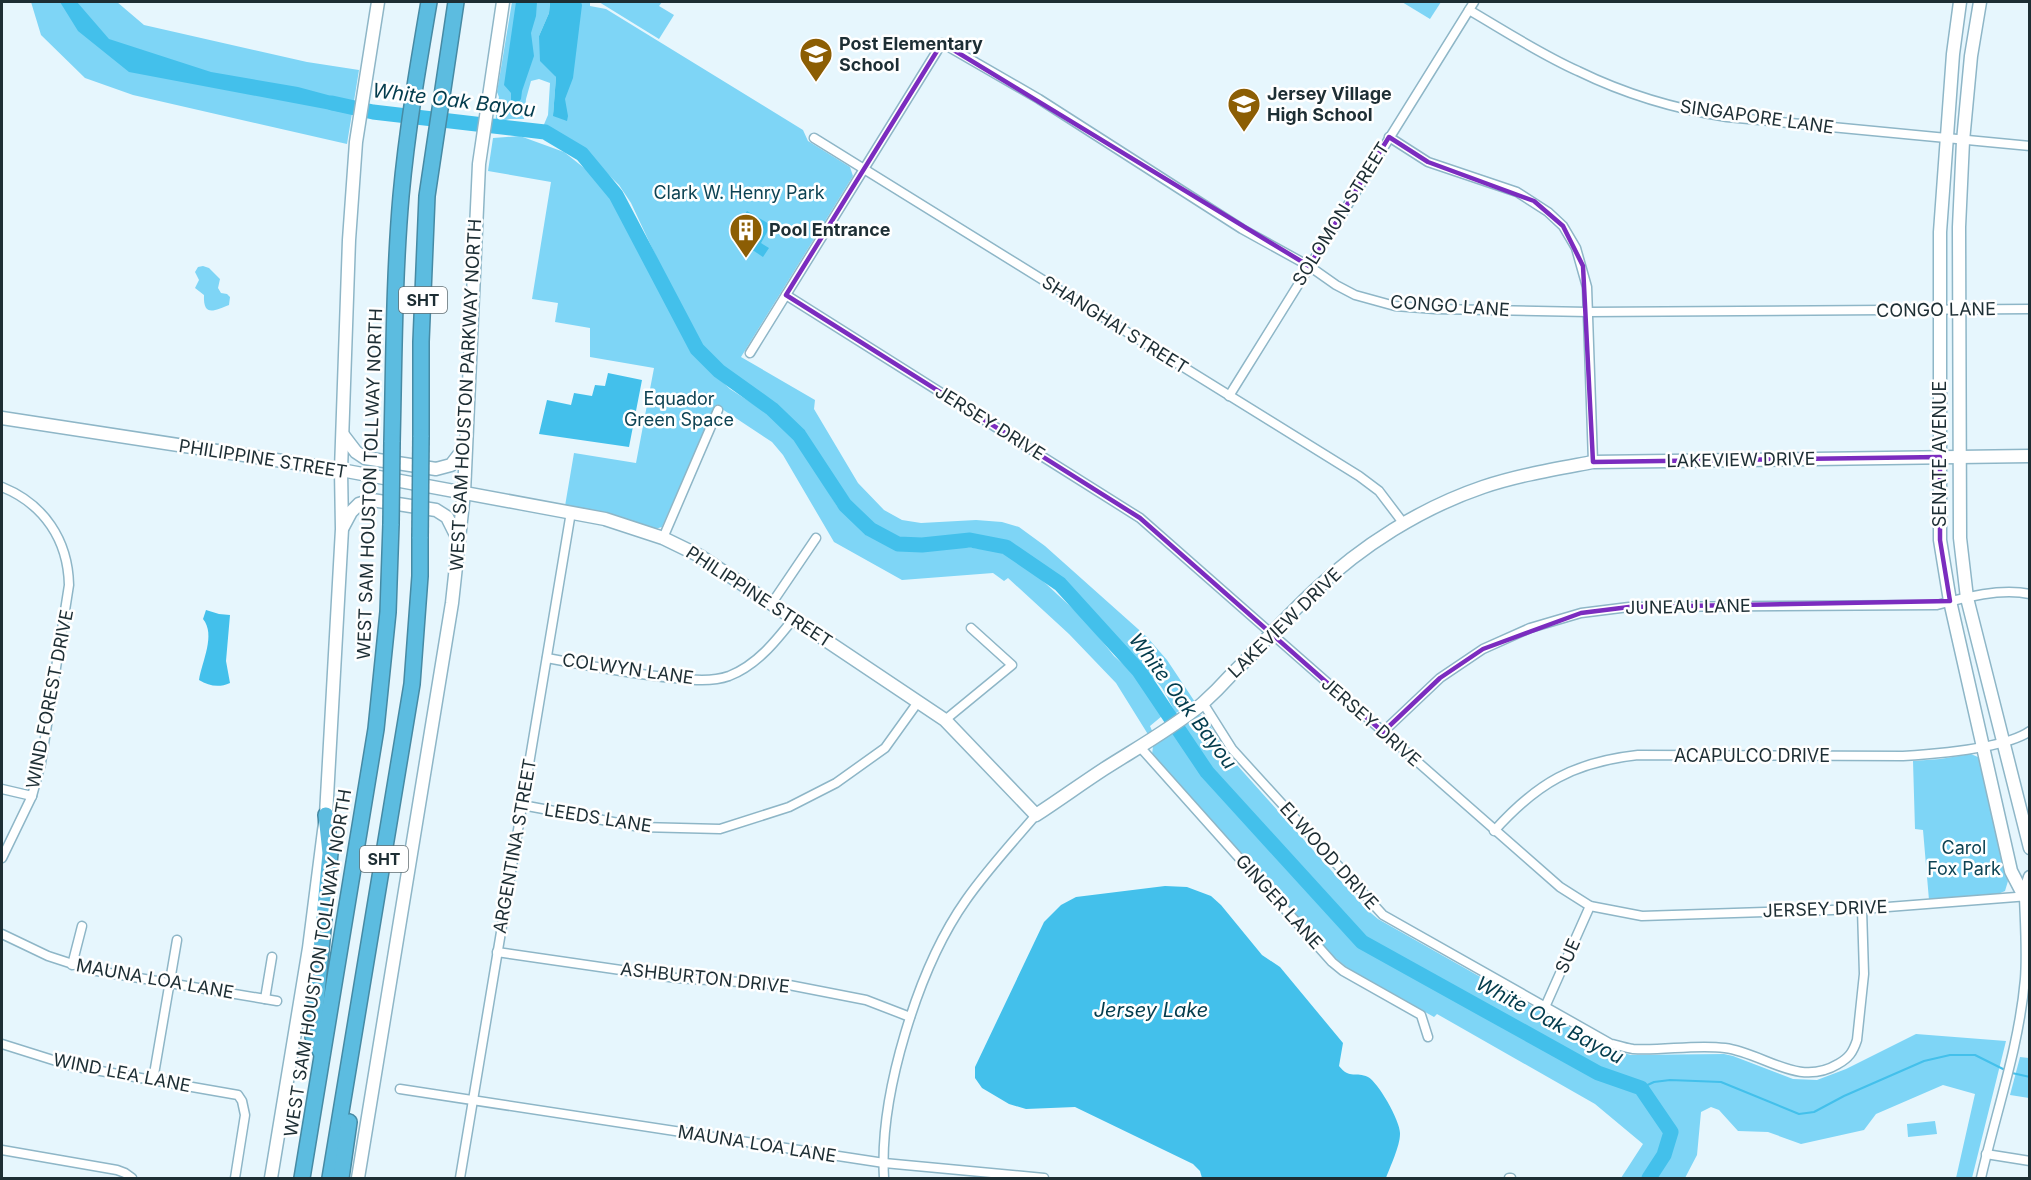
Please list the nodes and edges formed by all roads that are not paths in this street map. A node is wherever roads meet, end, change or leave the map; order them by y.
1 (378, 2) edge
2 (429, 2) edge
3 (456, 2) edge
4 (503, 2) edge
5 (1474, 2) edge
6 (1960, 2) edge
7 (1980, 2) edge
8 (1469, 10) junction
9 (1389, 137) junction
10 (814, 138) dead end
11 (1947, 139) junction
12 (1963, 141) junction
13 (2030, 146) edge
14 (864, 169) junction
15 (1309, 266) junction
16 (786, 295) junction
17 (2030, 309) edge
18 (1940, 310) junction
19 (1958, 310) junction
20 (1588, 312) junction
21 (750, 353) dead end
22 (1229, 396) junction
23 (718, 410) dead end
24 (2, 418) edge
25 (343, 435) junction
26 (465, 447) junction
27 (2030, 456) edge
28 (1959, 457) junction
29 (1940, 458) junction
30 (1593, 462) junction
31 (341, 470) junction
32 (2, 487) edge
33 (464, 493) junction
34 (571, 513) junction
35 (1404, 524) junction
36 (342, 529) junction
37 (663, 538) junction
38 (816, 538) dead end
39 (459, 540) junction
40 (2030, 594) edge
41 (1967, 598) junction
42 (1950, 601) junction
43 (772, 603) junction
44 (794, 618) junction
45 (970, 628) dead end
46 (1272, 635) junction
47 (547, 658) junction
48 (918, 702) junction
49 (1203, 703) junction
50 (945, 720) junction
51 (2030, 731) edge
52 (1383, 732) junction
53 (2003, 741) junction
54 (1140, 747) junction
55 (1983, 747) junction
56 (2, 789) edge
57 (32, 796) junction
58 (522, 805) junction
59 (326, 815) junction
60 (1036, 815) junction
61 (1494, 831) junction
62 (2030, 848) edge
63 (2, 858) edge
64 (2030, 877) edge
65 (2027, 896) edge
66 (1590, 906) junction
67 (1863, 909) junction
68 (82, 926) dead end
69 (2, 934) edge
70 (177, 940) dead end
71 (497, 952) junction
72 (272, 957) dead end
73 (72, 965) junction
74 (170, 983) junction
75 (265, 999) junction
76 (277, 1001) dead end
77 (1545, 1007) junction
78 (357, 1015) junction
79 (910, 1017) junction
80 (1428, 1037) dead end
81 (2, 1044) edge
82 (322, 1054) junction
83 (153, 1080) junction
84 (400, 1089) dead end
85 (472, 1100) junction
86 (2, 1150) edge
87 (1986, 1154) junction
88 (2030, 1161) edge
89 (884, 1163) junction
90 (131, 1178) edge
91 (235, 1179) edge
92 (271, 1179) edge
93 (302, 1179) edge
94 (330, 1179) edge
95 (341, 1179) edge
96 (358, 1179) edge
97 (460, 1179) edge
98 (884, 1179) edge
99 (1044, 1179) edge
100 (1981, 1179) edge

1 - 25 street
2 - 82 highway, WEST SAM HOUSTON TOLLWAY NORTH / SHT, bridge
3 - 78 highway, SHT, bridge
4 - 26 street, WEST SAM HOUSTON PARKWAY NORTH
5 - 8 street, SOLOMON STREET
6 - 11 street, SENATE AVENUE
7 - 12 street, SENATE AVENUE
8 - 9 street, SOLOMON STREET
8 - 11 street, SINGAPORE LANE
9 - 15 street, SOLOMON STREET
9 - 20 street
10 - 14 street, SHANGHAI STREET
11 - 12 street, SINGAPORE LANE
11 - 18 street, SENATE AVENUE
12 - 13 street, SINGAPORE LANE
12 - 19 street, SENATE AVENUE
14 - 15 street, CONGO LANE
14 - 16 street
14 - 22 street, SHANGHAI STREET
15 - 20 street, CONGO LANE
15 - 22 street, SOLOMON STREET
16 - 21 street
16 - 46 street, JERSEY DRIVE
17 - 19 street, CONGO LANE
18 - 19 street, CONGO LANE
18 - 20 street, CONGO LANE
18 - 29 street, SENATE AVENUE
19 - 28 street, SENATE AVENUE
20 - 30 street
22 - 35 street, SHANGHAI STREET
23 - 37 street
24 - 31 street, PHILIPPINE STREET
25 - 26 street
25 - 31 street
26 - 33 street, WEST SAM HOUSTON PARKWAY NORTH
27 - 28 street, LAKEVIEW DRIVE
28 - 29 street, LAKEVIEW DRIVE
28 - 41 street, SENATE AVENUE
29 - 30 street, LAKEVIEW DRIVE
29 - 42 street, SENATE AVENUE
30 - 35 street, LAKEVIEW DRIVE
31 - 33 street, PHILIPPINE STREET
31 - 36 street
32 - 57 street, WIND FOREST DRIVE
33 - 34 street, PHILIPPINE STREET
33 - 39 street, WEST SAM HOUSTON PARKWAY NORTH
34 - 37 street, PHILIPPINE STREET
34 - 47 street, ARGENTINA STREET
35 - 46 street, LAKEVIEW DRIVE
36 - 39 street
36 - 59 street
37 - 43 street, PHILIPPINE STREET
38 - 43 street
39 - 96 street, WEST SAM HOUSTON PARKWAY NORTH
40 - 41 street, JUNEAU LANE
41 - 42 street, JUNEAU LANE
41 - 53 street, SENATE AVENUE
42 - 52 street, JUNEAU LANE
42 - 55 street, SENATE AVENUE
43 - 44 street, PHILIPPINE STREET
44 - 47 street, COLWYN LANE
44 - 48 street, PHILIPPINE STREET
45 - 50 street
46 - 49 street, LAKEVIEW DRIVE
46 - 52 street, JERSEY DRIVE
47 - 58 street, ARGENTINA STREET
48 - 50 street, PHILIPPINE STREET
48 - 58 street, LEEDS LANE
49 - 54 street, LAKEVIEW DRIVE
49 - 77 street, ELWOOD DRIVE
50 - 60 street, PHILIPPINE STREET
51 - 53 street, ACAPULCO DRIVE
52 - 61 street, JERSEY DRIVE
53 - 55 street, ACAPULCO DRIVE
53 - 62 street, SENATE AVENUE
54 - 60 street, LAKEVIEW DRIVE
54 - 80 street, GINGER LANE
55 - 61 street, ACAPULCO DRIVE
55 - 65 street, SENATE AVENUE
56 - 57 street
57 - 63 street, WIND FOREST DRIVE
58 - 71 street, ARGENTINA STREET
59 - 82 highway
59 - 92 street
60 - 79 street, LAKEVIEW DRIVE
61 - 66 street, JERSEY DRIVE
64 - 65 street, SENATE AVENUE
65 - 67 street, JERSEY DRIVE
65 - 87 street, SENATE AVENUE
66 - 67 street, JERSEY DRIVE
66 - 77 street, SUE
67 - 77 street, ELWOOD DRIVE
68 - 73 street
69 - 73 street, MAUNA LOA LANE
70 - 74 street
71 - 79 street, ASHBURTON DRIVE
71 - 85 street, ARGENTINA STREET
72 - 75 street
73 - 74 street, MAUNA LOA LANE
74 - 75 street, MAUNA LOA LANE
74 - 83 street
75 - 76 street, MAUNA LOA LANE
78 - 94 highway, SHT
78 - 95 highway
79 - 89 street, LAKEVIEW DRIVE
81 - 83 street, WIND LEA LANE
82 - 93 highway, WEST SAM HOUSTON TOLLWAY NORTH / SHT
83 - 91 street, WIND LEA LANE
84 - 85 street, MAUNA LOA LANE
85 - 89 street, MAUNA LOA LANE
85 - 97 street, ARGENTINA STREET
86 - 90 street
87 - 88 street
87 - 100 street, SENATE AVENUE
89 - 98 street, LAKEVIEW DRIVE
89 - 99 street, MAUNA LOA LANE

